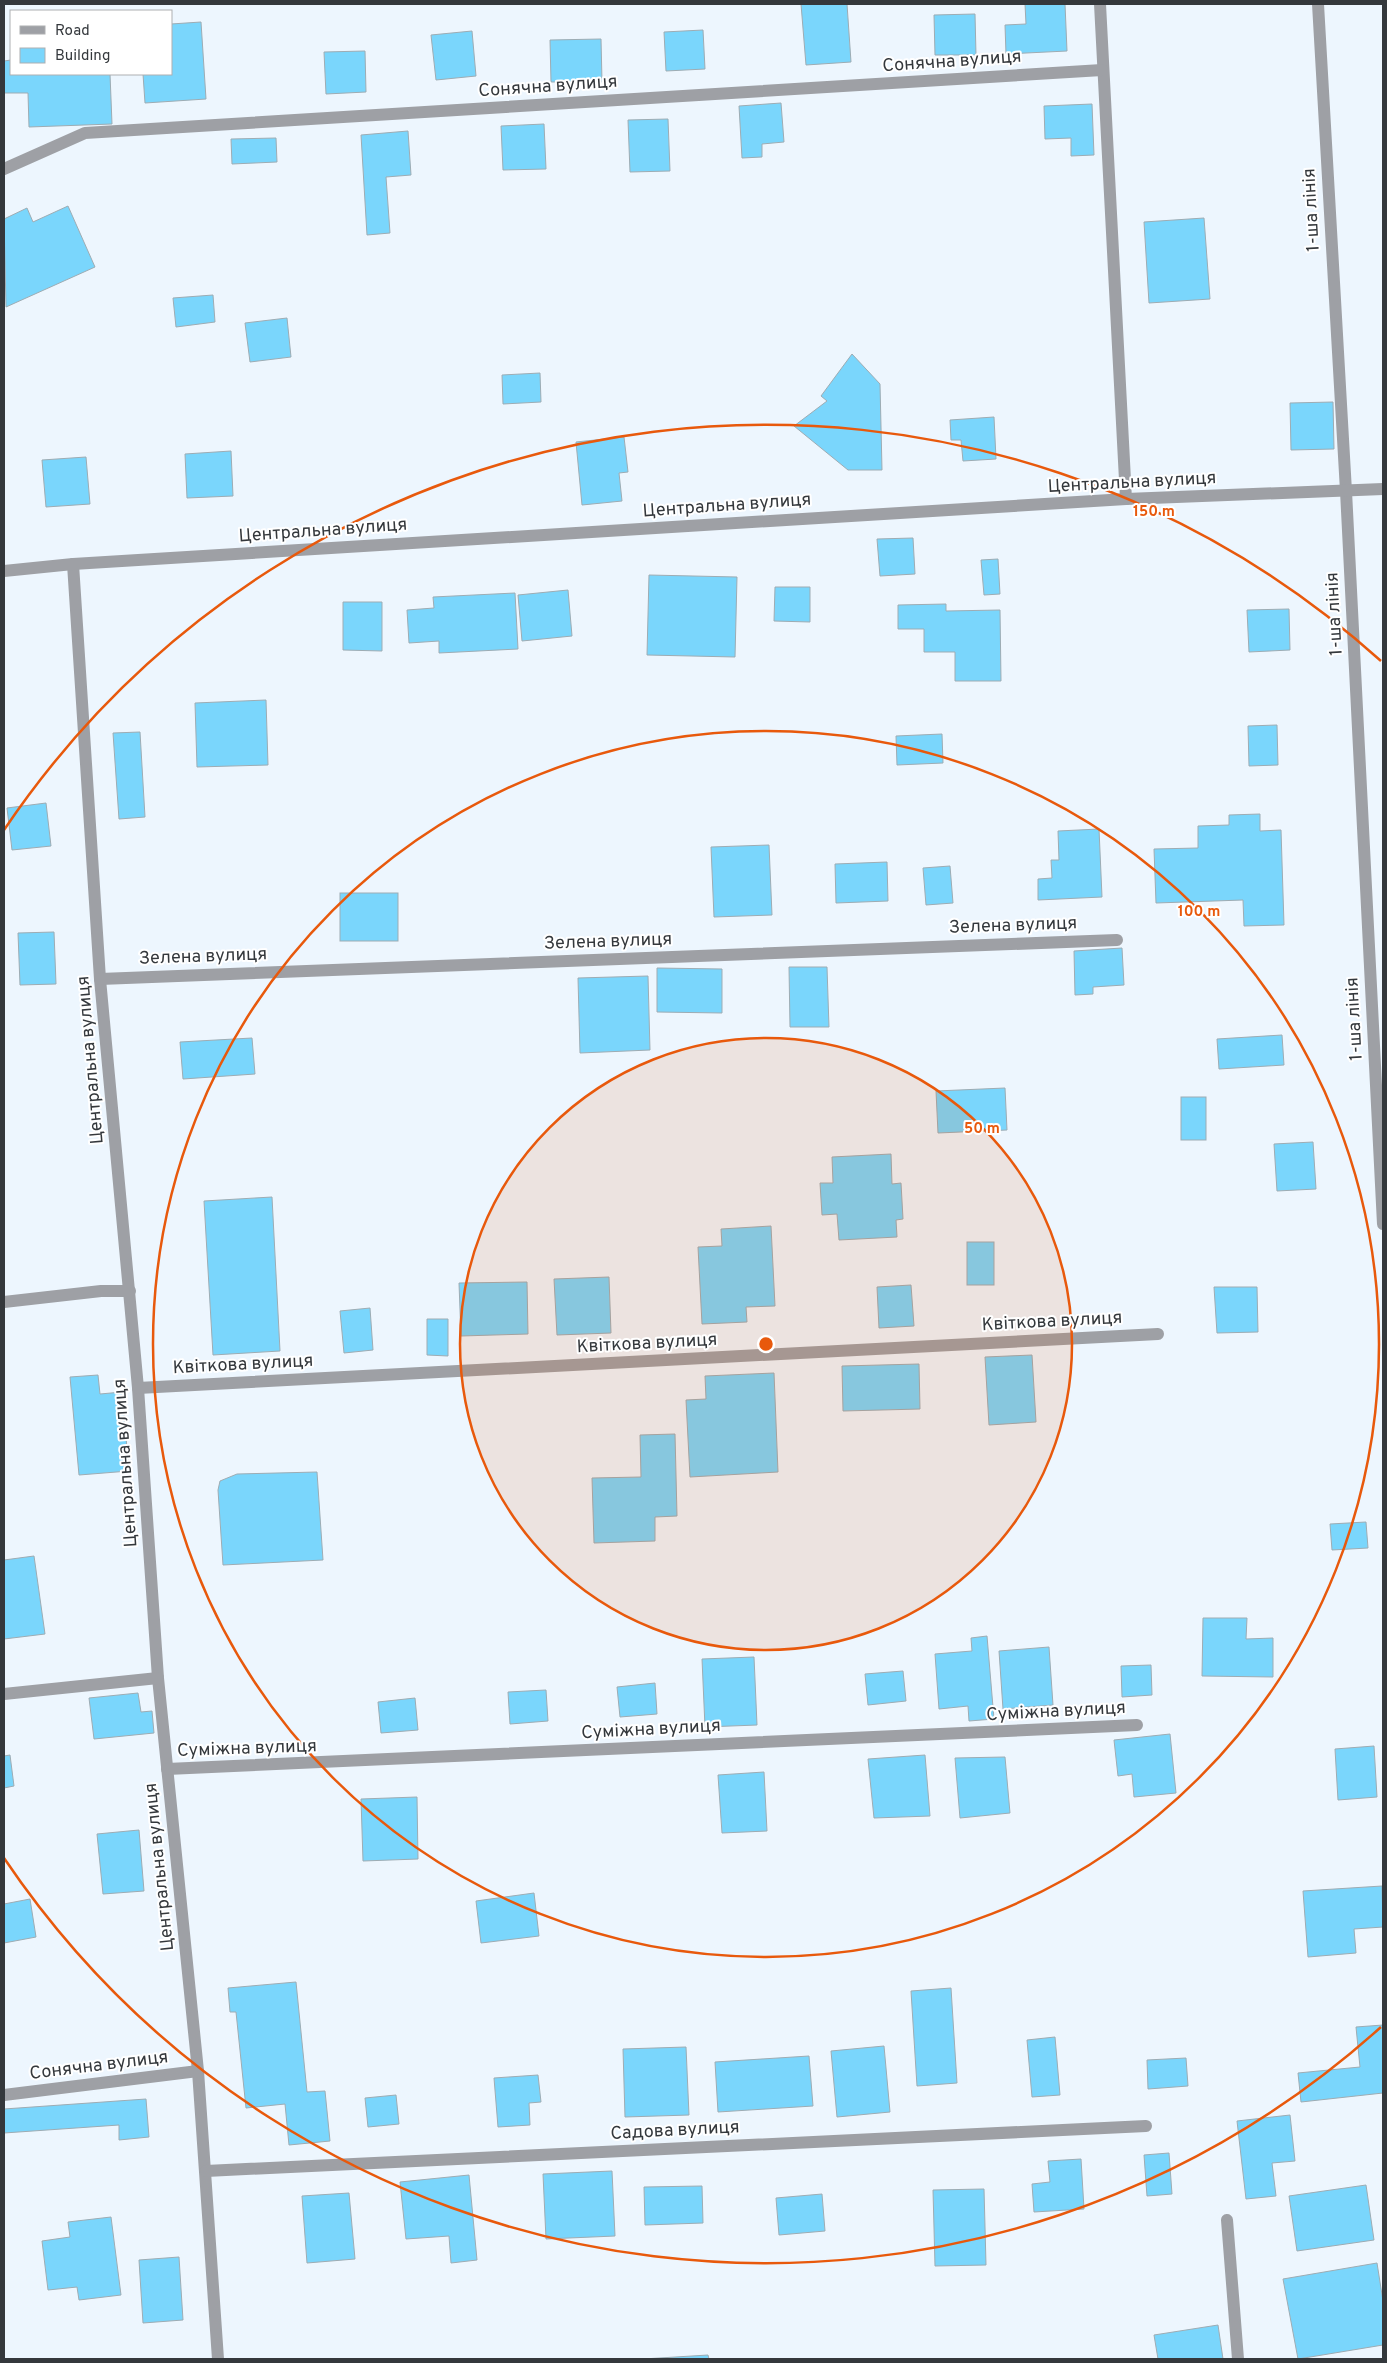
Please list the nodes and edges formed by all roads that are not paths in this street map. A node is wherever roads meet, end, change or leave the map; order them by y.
1 (1100, 4) edge
2 (1318, 4) edge
3 (1102, 70) junction
4 (4, 169) edge
5 (1383, 489) edge
6 (1346, 491) junction
7 (1126, 499) junction
8 (73, 564) junction
9 (4, 571) edge
10 (1117, 940) dead end
11 (100, 979) junction
12 (1383, 1224) edge
13 (130, 1291) junction
14 (4, 1302) edge
15 (1158, 1334) dead end
16 (138, 1388) junction
17 (158, 1678) junction
18 (4, 1694) edge
19 (1137, 1726) dead end
20 (167, 1770) junction
21 (198, 2072) junction
22 (4, 2095) edge
23 (1146, 2126) dead end
24 (206, 2171) junction
25 (1227, 2220) dead end
26 (218, 2359) edge
27 (1238, 2359) edge

1 - 3 street
2 - 6 street, 1-ша лінія
3 - 4 street, Сонячна вулиця
3 - 7 street
5 - 6 street, Центральна вулиця
6 - 7 street, Центральна вулиця
6 - 12 street, 1-ша лінія
7 - 8 street, Центральна вулиця
8 - 9 street, Центральна вулиця
8 - 11 street, Центральна вулиця
10 - 11 street, Зелена вулиця
11 - 13 street, Центральна вулиця
13 - 14 street
13 - 16 street, Центральна вулиця
15 - 16 street, Квіткова вулиця
16 - 17 street, Центральна вулиця
17 - 18 street
17 - 20 street, Центральна вулиця
19 - 20 street, Суміжна вулиця
20 - 21 street, Центральна вулиця
21 - 22 street, Сонячна вулиця
21 - 24 street, Центральна вулиця
23 - 24 street, Садова вулиця
24 - 26 street, Центральна вулиця
25 - 27 street

